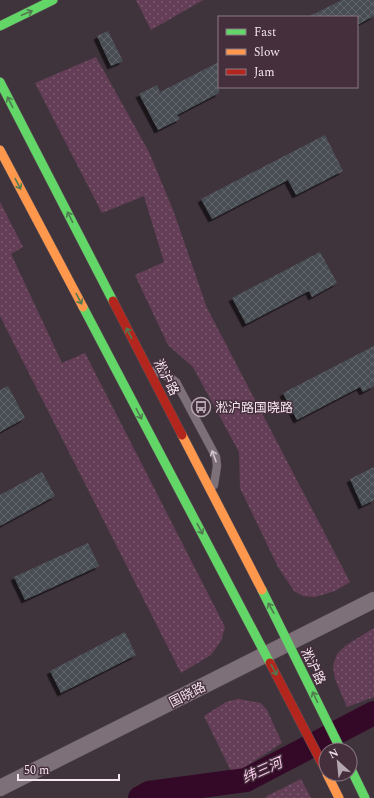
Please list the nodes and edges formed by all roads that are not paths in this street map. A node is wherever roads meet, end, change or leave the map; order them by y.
1 (53, 0) edge
2 (0, 26) edge
3 (0, 82) edge
4 (0, 150) edge
5 (147, 367) junction
6 (212, 494) junction
7 (374, 600) edge
8 (288, 643) junction
9 (266, 655) junction
10 (337, 742) edge
11 (318, 754) edge
12 (331, 782) edge
13 (357, 782) edge
14 (0, 788) edge
15 (339, 798) edge
16 (365, 798) edge

2 -> 1 main road
5 -> 3 main road, 淞沪路
4 -> 9 main road
5 - 6 main road, 淞沪路
6 -> 5 lane
8 -> 6 main road, 淞沪路
7 - 8 street, 国晓路
8 - 9 street, 国晓路
10 -> 8 main road, 淞沪路
9 -> 11 main road
9 - 14 street, 国晓路
12 - 15 main road
13 - 16 main road

